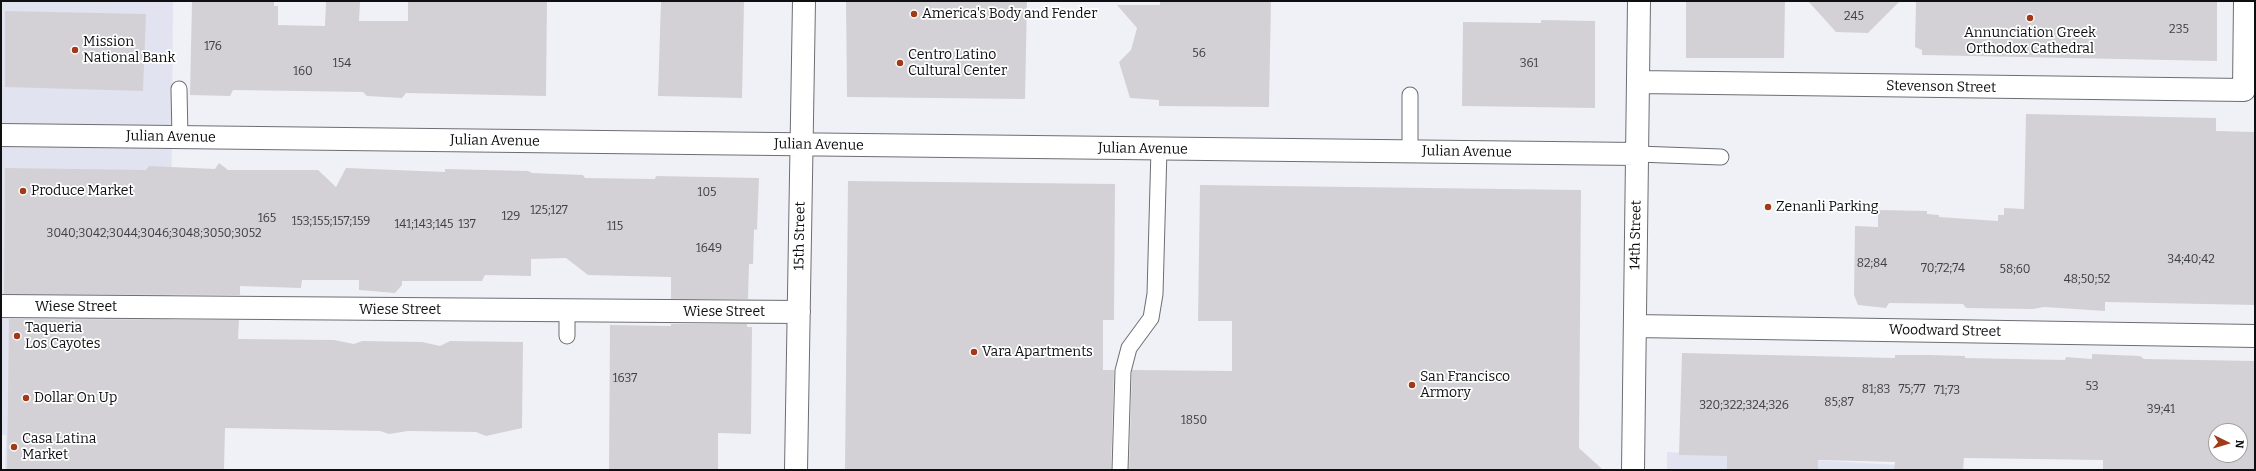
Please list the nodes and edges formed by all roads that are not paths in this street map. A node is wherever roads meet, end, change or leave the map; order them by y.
1 (804, 1) edge
2 (1639, 1) edge
3 (2245, 1) edge
4 (1638, 82) junction
5 (179, 89) dead end
6 (1410, 95) dead end
7 (1, 135) edge
8 (180, 138) junction
9 (802, 145) junction
10 (1159, 149) junction
11 (1410, 152) junction
12 (1637, 154) junction
13 (1722, 157) dead end
14 (1, 306) edge
15 (567, 311) junction
16 (799, 312) junction
17 (1635, 326) junction
18 (567, 336) dead end
19 (2255, 336) edge
20 (796, 470) edge
21 (1120, 470) edge
22 (1633, 470) edge

1 - 9 street, 15th Street
2 - 4 street, 14th Street
3 - 4 street, Stevenson Street
4 - 12 street, 14th Street
5 - 8 lane
6 - 11 lane
7 - 8 street, Julian Avenue
8 - 9 street, Julian Avenue
9 - 10 street, Julian Avenue
9 - 16 street, 15th Street
10 - 11 street, Julian Avenue
10 - 21 lane
11 - 12 street, Julian Avenue
12 - 13 lane
12 - 17 street, 14th Street
14 - 15 street, Wiese Street
15 - 16 street, Wiese Street
15 - 18 lane
16 - 20 street, 15th Street
17 - 19 street, Woodward Street
17 - 22 street, 14th Street

